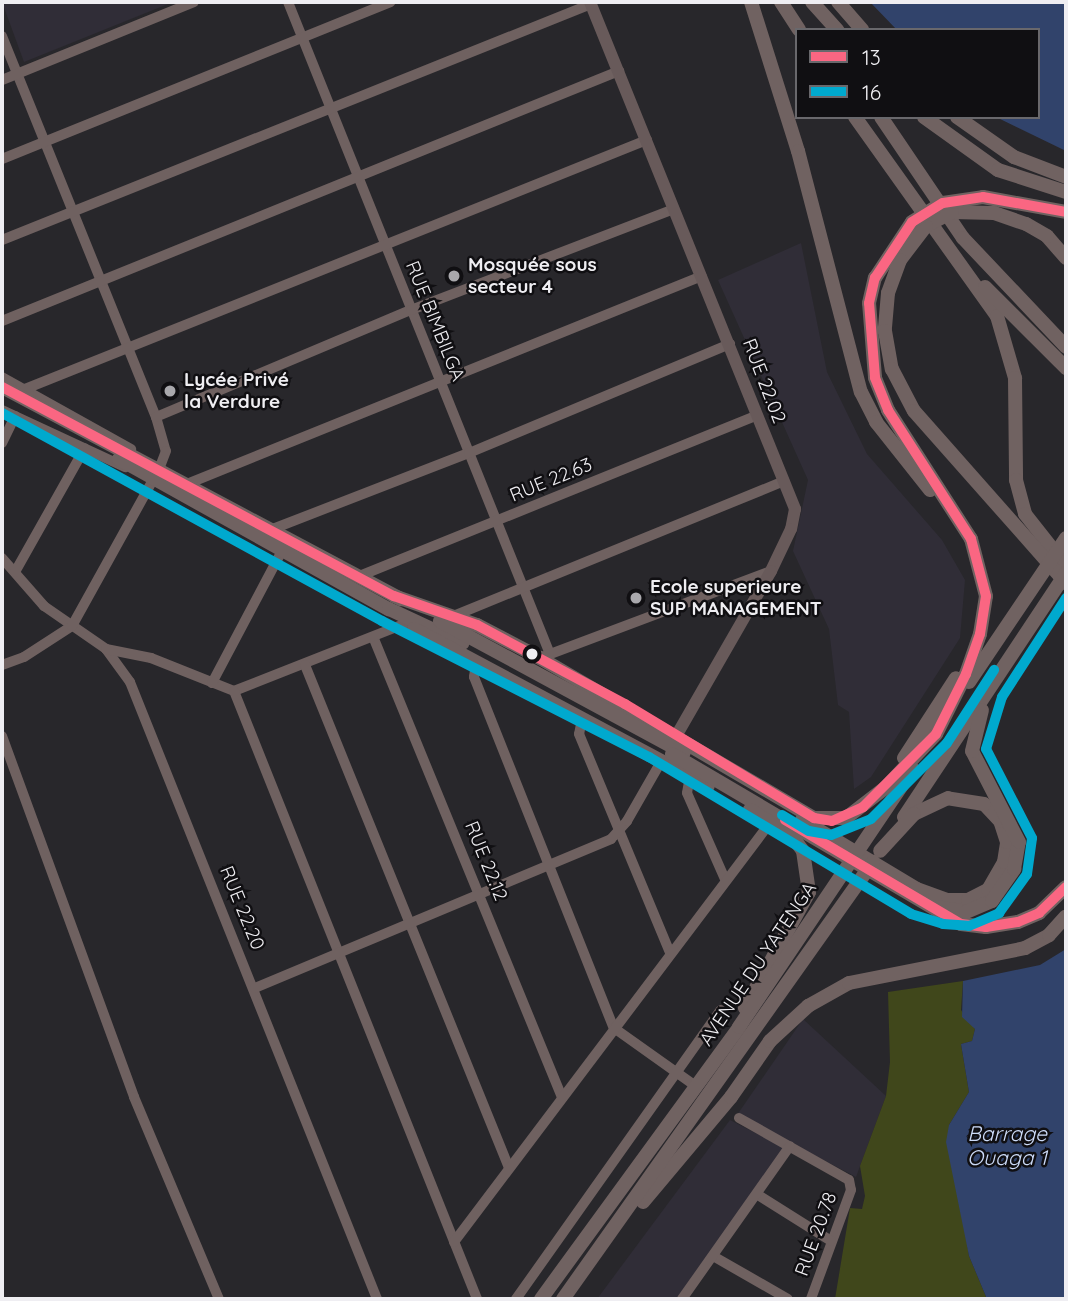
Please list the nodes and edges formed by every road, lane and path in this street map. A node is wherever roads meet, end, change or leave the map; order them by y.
1 (194, 2) edge
2 (288, 2) edge
3 (390, 2) edge
4 (751, 2) edge
5 (781, 2) edge
6 (810, 2) edge
7 (838, 2) edge
8 (590, 3) edge
9 (798, 28) edge
10 (825, 28) edge
11 (835, 28) edge
12 (860, 28) edge
13 (2, 36) edge
14 (302, 37) junction
15 (619, 72) junction
16 (17, 74) junction
17 (2, 80) edge
18 (332, 109) junction
19 (856, 119) edge
20 (882, 119) edge
21 (927, 119) edge
22 (960, 119) edge
23 (647, 140) junction
24 (43, 142) junction
25 (2, 159) edge
26 (357, 174) junction
27 (1066, 177) edge
28 (1066, 192) edge
29 (962, 204) junction
30 (674, 209) junction
31 (72, 212) junction
32 (1066, 212) edge
33 (915, 227) junction
34 (2, 240) edge
35 (385, 244) junction
36 (950, 251) junction
37 (1066, 258) edge
38 (702, 276) junction
39 (98, 279) junction
40 (411, 310) junction
41 (2, 321) edge
42 (730, 344) junction
43 (1066, 346) edge
44 (126, 349) junction
45 (1066, 368) edge
46 (2, 377) edge
47 (441, 382) junction
48 (2, 387) edge
49 (25, 389) junction
50 (2, 397) edge
51 (2, 410) edge
52 (757, 415) junction
53 (15, 416) junction
54 (156, 417) junction
55 (2, 443) edge
56 (85, 448) junction
57 (469, 453) junction
58 (156, 474) junction
59 (784, 481) junction
60 (187, 484) junction
61 (496, 521) junction
62 (270, 530) junction
63 (1066, 538) edge
64 (971, 539) junction
65 (1038, 545) junction
66 (283, 548) junction
67 (2, 558) edge
68 (1066, 566) edge
69 (771, 571) junction
70 (2, 572) edge
71 (16, 575) junction
72 (357, 577) junction
73 (1063, 582) edge
74 (523, 588) junction
75 (392, 602) junction
76 (449, 618) junction
77 (404, 624) junction
78 (72, 626) junction
79 (980, 634) junction
80 (374, 639) junction
81 (106, 649) junction
82 (545, 656) junction
83 (477, 664) junction
84 (2, 665) edge
85 (305, 665) junction
86 (212, 683) junction
87 (233, 691) junction
88 (989, 691) junction
89 (582, 719) junction
90 (936, 734) junction
91 (2, 736) edge
92 (676, 738) junction
93 (662, 760) junction
94 (690, 776) junction
95 (886, 788) junction
96 (770, 823) junction
97 (619, 833) junction
98 (880, 851) junction
99 (551, 865) junction
100 (725, 879) junction
101 (891, 879) junction
102 (1066, 887) edge
103 (480, 893) junction
104 (918, 902) junction
105 (1066, 916) edge
106 (409, 922) junction
107 (338, 952) junction
108 (670, 953) junction
109 (255, 988) junction
110 (721, 1010) dead end
111 (739, 1027) junction
112 (614, 1028) junction
113 (677, 1073) junction
114 (696, 1087) junction
115 (562, 1098) junction
116 (739, 1118) dead end
117 (790, 1146) junction
118 (509, 1168) junction
119 (758, 1195) junction
120 (831, 1241) junction
121 (454, 1242) junction
122 (597, 1252) junction
123 (713, 1256) junction
124 (219, 1299) edge
125 (377, 1299) edge
126 (477, 1299) edge
127 (516, 1299) edge
128 (541, 1299) edge
129 (563, 1299) edge
130 (682, 1299) edge
131 (788, 1299) edge
132 (811, 1299) edge

1 - 16 street
2 - 14 street, RUE BIMBILGA
3 - 14 street
4 - 64 main road
5 - 9 main road
6 - 10 main road
6 - 11 main road
7 - 12 main road
8 - 15 street, RUE 22.02
8 - 18 street
13 - 16 street
14 - 18 street, RUE BIMBILGA
14 - 24 street
15 - 23 street, RUE 22.02
15 - 26 street
16 - 17 street
16 - 24 street
18 - 26 street, RUE BIMBILGA
18 - 31 street
19 - 36 main road
20 - 43 main road
21 - 28 main road
22 - 27 main road
23 - 30 street, RUE 22.02
23 - 35 street
24 - 25 street
24 - 31 street
26 - 35 street, RUE BIMBILGA
26 - 39 street
29 - 32 main road
29 - 33 main road
29 - 37 main road
30 - 38 street, RUE 22.02
30 - 40 street
31 - 34 street
31 - 39 street
33 - 64 main road
33 - 65 main road
35 - 40 street, RUE BIMBILGA
35 - 44 street
36 - 45 main road
36 - 65 main road
38 - 42 street, RUE 22.02
38 - 47 street
39 - 41 street
39 - 44 street
40 - 47 street, RUE BIMBILGA
40 - 54 street
42 - 52 street, RUE 22.02
42 - 57 street
44 - 49 street
44 - 54 street
46 - 49 street
47 - 57 street, RUE BIMBILGA
47 - 60 street
48 - 58 main road
49 - 58 street
50 - 58 main road
51 - 53 street
52 - 59 street, RUE 22.02
52 - 61 street, RUE 22.63
53 - 55 street
53 - 56 street
54 - 58 street
56 - 58 street
56 - 71 street
57 - 61 street, RUE BIMBILGA
57 - 62 street
58 - 60 main road
58 - 66 main road
58 - 78 street
59 - 69 street, RUE 22.02
59 - 74 street
60 - 62 main road
61 - 72 street, RUE 22.63
61 - 74 street, RUE BIMBILGA
62 - 72 main road
63 - 90 main road, AVENUE DU YATENGA
64 - 79 main road
65 - 68 main road
65 - 73 main road
66 - 75 main road
66 - 86 street
67 - 71 street, RUE 22.20
69 - 82 street
69 - 92 street, RUE 22.02
70 - 71 street
71 - 78 street, RUE 22.20
72 - 75 main road
73 - 88 main road, AVENUE DU YATENGA
74 - 76 street
74 - 82 street, RUE BIMBILGA
75 - 76 main road
75 - 77 main road
75 - 101 main road
76 - 82 main road
77 - 80 street
77 - 83 main road
78 - 81 street, RUE 22.20
78 - 84 street
79 - 90 main road
79 - 95 main road
80 - 85 street
80 - 103 street, RUE 22.12
81 - 86 street
81 - 109 street, RUE 22.20
82 - 92 main road
83 - 89 main road
83 - 99 street
85 - 87 street
85 - 106 street
86 - 87 street
87 - 107 street
88 - 98 main road, AVENUE DU YATENGA
88 - 104 main road
89 - 93 main road
89 - 97 street
90 - 95 main road
90 - 111 main road, AVENUE DU YATENGA
91 - 124 street
92 - 93 street, RUE 22.02
92 - 95 main road
93 - 94 main road
93 - 97 street
94 - 96 main road
94 - 100 street
96 - 100 street
96 - 111 main road
97 - 99 street
97 - 108 street
98 - 101 main road
98 - 122 main road, AVENUE DU YATENGA
99 - 103 street
99 - 112 street
100 - 108 street
101 - 104 main road
102 - 104 main road
103 - 106 street
103 - 115 street, RUE 22.12
105 - 122 main road
106 - 107 street
106 - 118 street
107 - 109 street
107 - 121 street
108 - 112 street
109 - 125 street, RUE 22.20
110 - 113 street
111 - 114 main road, AVENUE DU YATENGA
112 - 113 street
112 - 115 street
113 - 114 street
113 - 127 street
114 - 128 main road, AVENUE DU YATENGA
115 - 118 street
116 - 117 street
117 - 119 street
117 - 120 street, RUE 20.78
118 - 121 street
119 - 120 street
119 - 123 street
120 - 132 street, RUE 20.78
121 - 126 street
122 - 129 main road, AVENUE DU YATENGA
123 - 130 street
123 - 131 street

